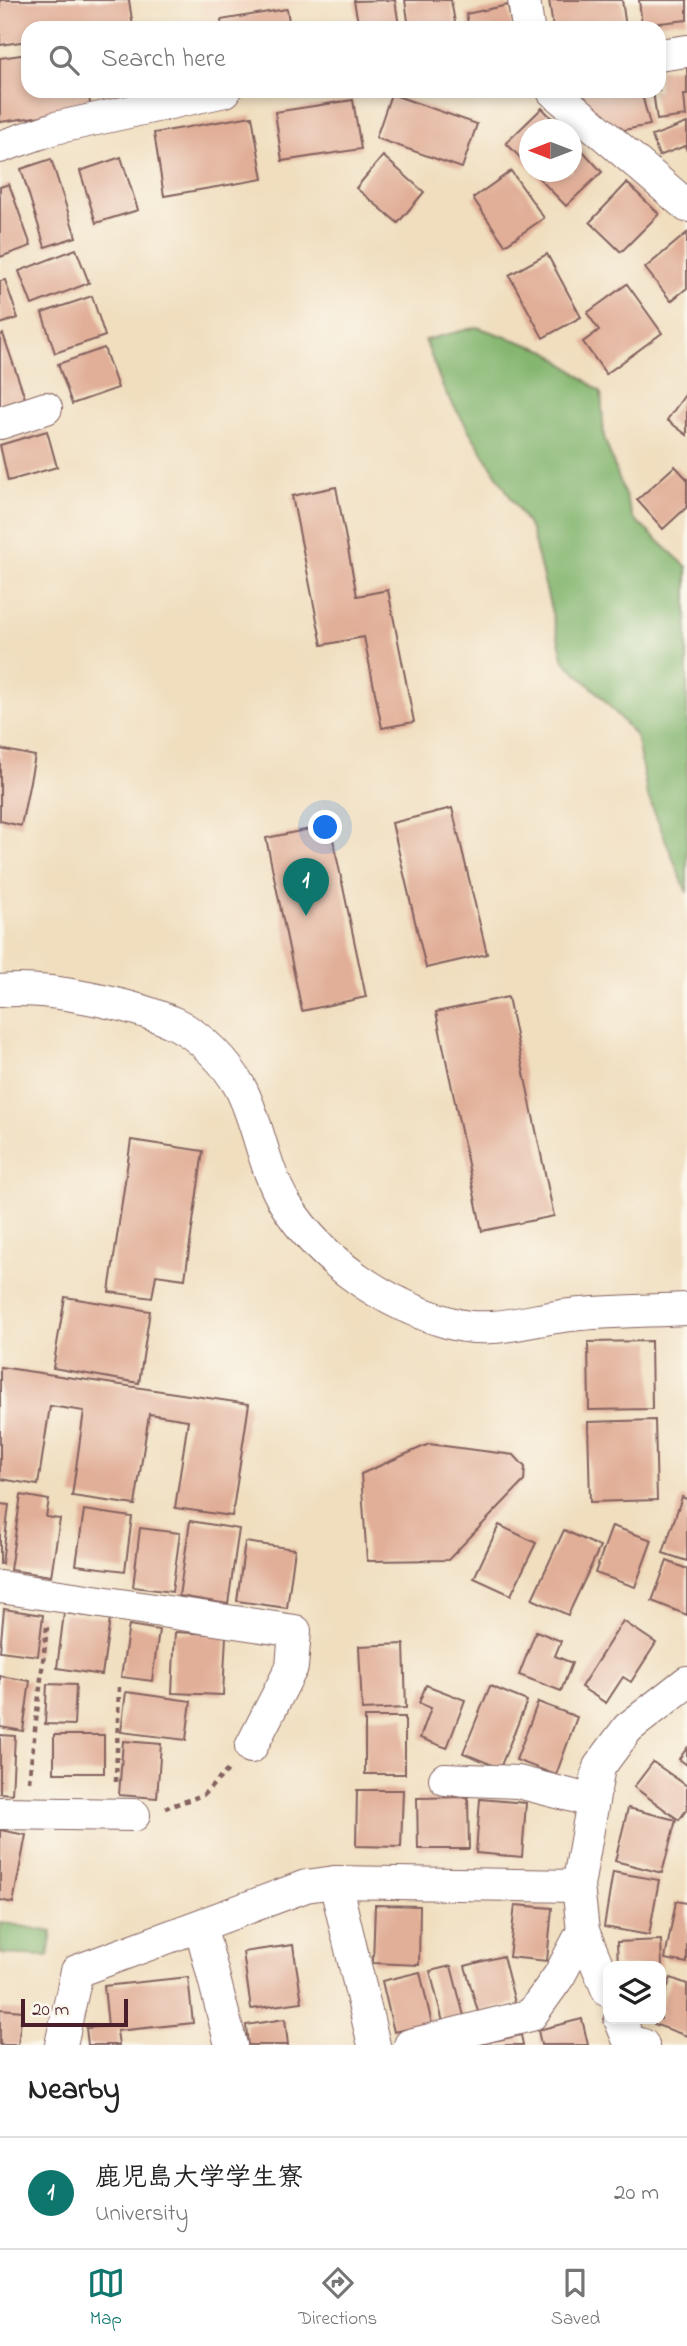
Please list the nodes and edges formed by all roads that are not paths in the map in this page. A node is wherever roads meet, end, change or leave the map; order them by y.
1 (524, 0) edge
2 (526, 21) edge
3 (687, 51) edge
4 (666, 54) edge
5 (193, 98) edge
6 (561, 98) edge
7 (0, 147) edge
8 (687, 206) edge
9 (46, 408) dead end
10 (0, 424) edge
11 (0, 991) edge
12 (687, 1309) edge
13 (0, 1587) edge
14 (687, 1682) edge
15 (251, 1747) road end
16 (445, 1779) dead end
17 (593, 1801) junction
18 (14, 1813) edge
19 (124, 1815) road end
20 (335, 1882) junction
21 (578, 1886) junction
22 (201, 1928) junction
23 (583, 1931) junction
24 (603, 1979) edge
25 (622, 2024) edge
26 (61, 2045) edge
27 (231, 2045) edge
28 (374, 2045) edge
29 (410, 2045) edge
30 (643, 2045) edge

1 - 2 street
3 - 4 street
5 - 7 street
6 - 8 street
9 - 10 street
11 - 12 street
13 - 15 street
14 - 17 street
16 - 17 street
17 - 21 street
18 - 19 street
20 - 21 street
20 - 22 street
20 - 28 street
21 - 23 street
22 - 26 street
22 - 27 street
23 - 24 street
23 - 29 street
25 - 30 street

